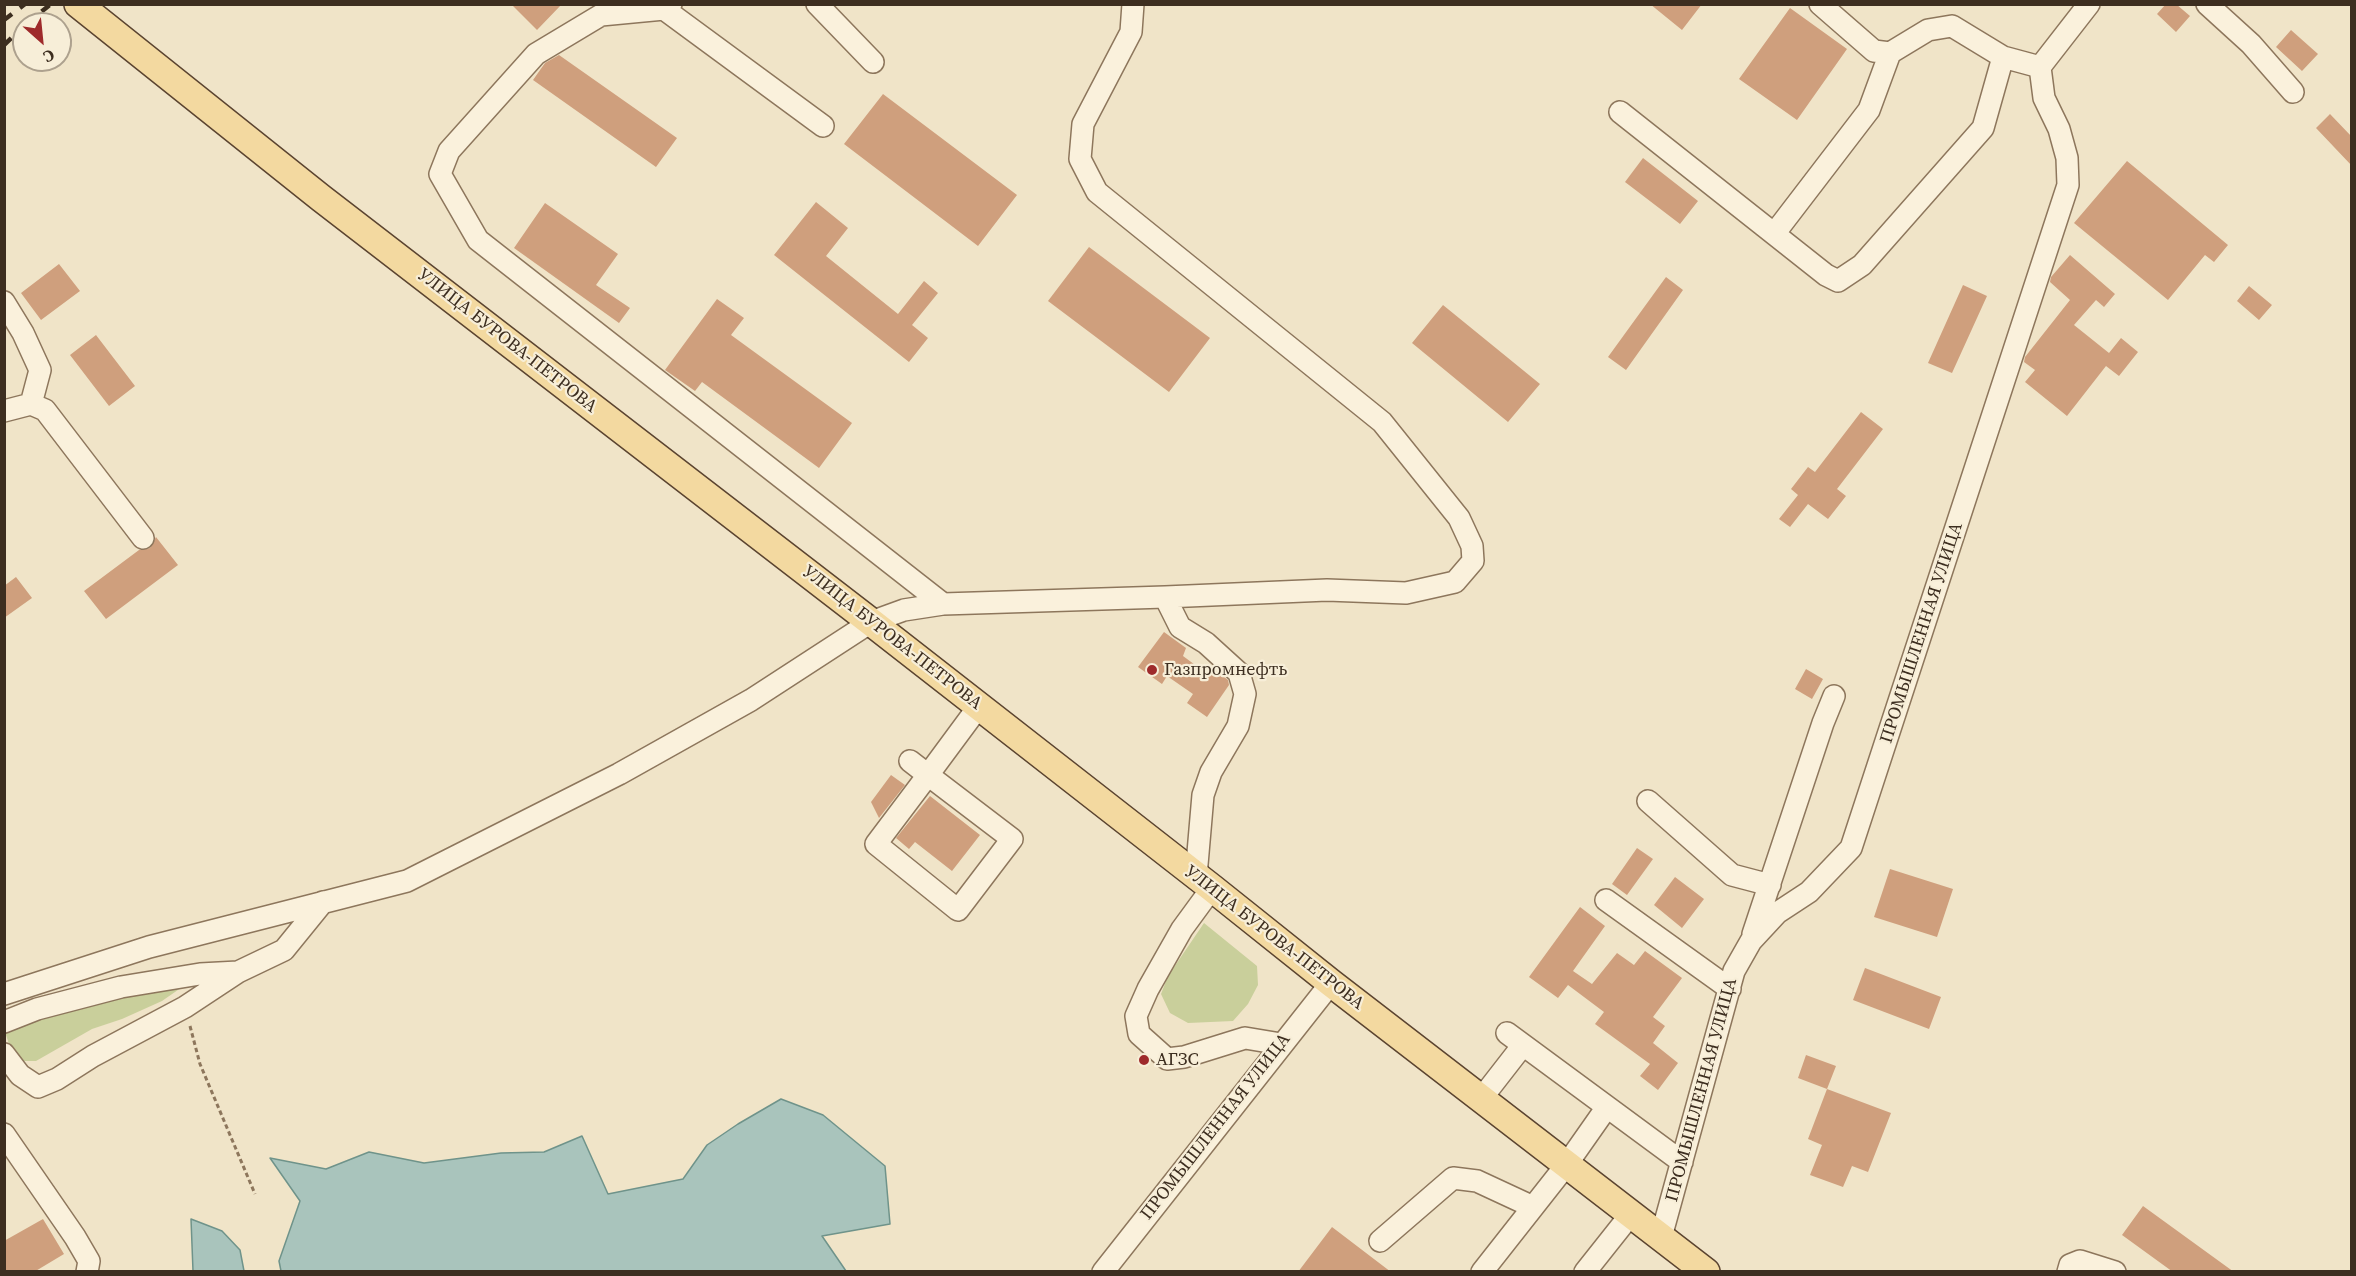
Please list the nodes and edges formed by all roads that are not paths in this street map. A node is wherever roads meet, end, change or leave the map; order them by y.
1 (78, 4) edge
2 (817, 4) edge
3 (1133, 4) edge
4 (1820, 4) edge
5 (2089, 4) edge
6 (2207, 4) edge
7 (667, 7) edge
8 (1890, 53) junction
9 (2003, 57) junction
10 (873, 62) dead end
11 (2040, 67) junction
12 (2293, 92) dead end
13 (1620, 112) dead end
14 (823, 126) dead end
15 (1774, 234) junction
16 (4, 302) edge
17 (31, 404) junction
18 (4, 411) edge
19 (142, 538) dead end
20 (1165, 597) junction
21 (943, 604) junction
22 (871, 621) junction
23 (1834, 696) dead end
24 (979, 706) junction
25 (910, 761) dead end
26 (928, 775) junction
27 (1648, 801) dead end
28 (1204, 882) junction
29 (1770, 885) junction
30 (1606, 900) dead end
31 (323, 902) junction
32 (1751, 941) junction
33 (238, 972) junction
34 (1330, 983) junction
35 (1730, 989) junction
36 (4, 994) edge
37 (4, 1022) edge
38 (1281, 1044) junction
39 (4, 1054) edge
40 (1481, 1099) junction
41 (1607, 1107) junction
42 (4, 1134) edge
43 (1682, 1162) junction
44 (1567, 1164) junction
45 (1533, 1207) junction
46 (1631, 1214) junction
47 (1661, 1237) junction
48 (1380, 1241) dead end
49 (1595, 1268) edge
50 (1704, 1271) edge
51 (87, 1272) edge
52 (1102, 1272) edge
53 (1482, 1272) edge
54 (2068, 1272) edge
55 (2115, 1272) edge

1 - 22 main road, УЛИЦА БУРОВА-ПЕТРОВА
2 - 10 street
3 - 20 street
4 - 8 street
5 - 11 street
6 - 12 street
7 - 14 street
7 - 21 street
8 - 9 street
8 - 15 street
9 - 11 street
9 - 15 street
11 - 32 street, ПРОМЫШЛЕННАЯ УЛИЦА
13 - 15 street
16 - 17 street
17 - 18 street
17 - 19 street
20 - 21 street
20 - 28 street
21 - 22 street
22 - 24 main road, УЛИЦА БУРОВА-ПЕТРОВА
22 - 31 street
23 - 29 street
24 - 26 street
24 - 28 main road, УЛИЦА БУРОВА-ПЕТРОВА
25 - 26 street
26 - 26 street
27 - 29 street
28 - 34 main road, УЛИЦА БУРОВА-ПЕТРОВА
28 - 38 street
29 - 32 street
30 - 35 street
31 - 33 street
31 - 36 street
32 - 35 street, ПРОМЫШЛЕННАЯ УЛИЦА
33 - 37 street
33 - 39 street
34 - 38 street, ПРОМЫШЛЕННАЯ УЛИЦА
34 - 40 main road, УЛИЦА БУРОВА-ПЕТРОВА
35 - 43 street, ПРОМЫШЛЕННАЯ УЛИЦА
38 - 52 street, ПРОМЫШЛЕННАЯ УЛИЦА
40 - 41 street
40 - 44 main road, УЛИЦА БУРОВА-ПЕТРОВА
41 - 43 street
41 - 44 street
42 - 51 street
43 - 47 street, ПРОМЫШЛЕННАЯ УЛИЦА
44 - 45 street
44 - 46 main road, УЛИЦА БУРОВА-ПЕТРОВА
45 - 48 street
45 - 53 street
46 - 47 main road, УЛИЦА БУРОВА-ПЕТРОВА
46 - 49 street
47 - 50 main road, УЛИЦА БУРОВА-ПЕТРОВА
54 - 55 street

